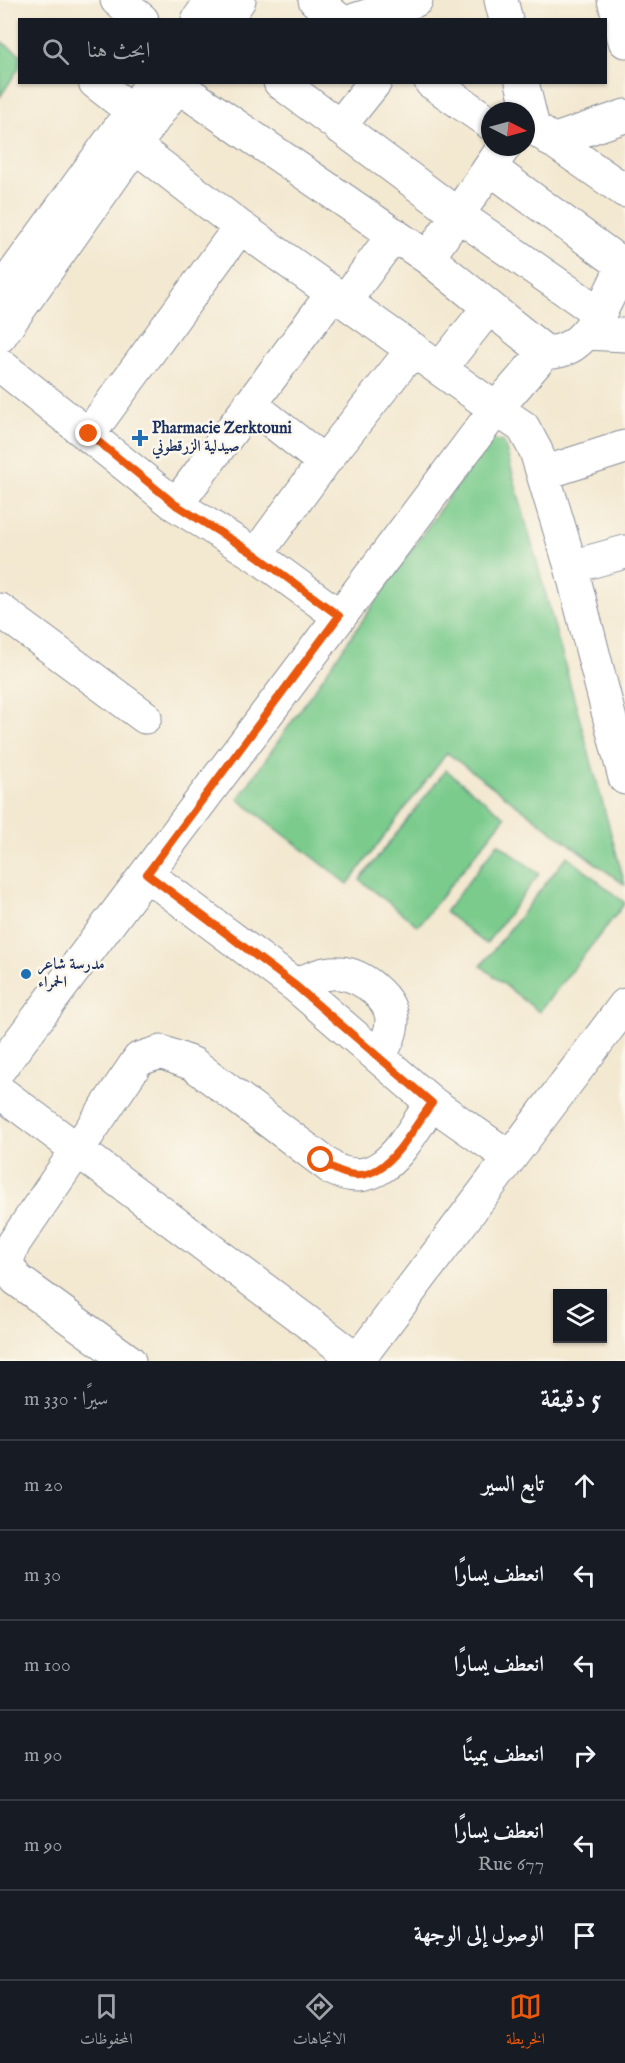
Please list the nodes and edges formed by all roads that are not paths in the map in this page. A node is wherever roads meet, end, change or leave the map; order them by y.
1 (117, 0) edge
2 (212, 0) edge
3 (239, 0) edge
4 (315, 0) edge
5 (416, 0) edge
6 (501, 0) edge
7 (614, 0) edge
8 (140, 18) edge
9 (199, 18) edge
10 (226, 18) edge
11 (337, 18) edge
12 (361, 18) edge
13 (506, 18) edge
14 (625, 41) edge
15 (98, 84) edge
16 (170, 84) edge
17 (283, 84) edge
18 (373, 84) edge
19 (434, 84) edge
20 (523, 84) edge
21 (132, 111) junction
22 (625, 116) edge
23 (481, 117) edge
24 (339, 128) junction
25 (537, 133) edge
26 (135, 146) junction
27 (497, 158) edge
28 (625, 191) edge
29 (458, 214) junction
30 (240, 227) junction
31 (394, 234) junction
32 (428, 258) junction
33 (624, 265) edge
34 (0, 293) edge
35 (339, 297) junction
36 (489, 307) junction
37 (592, 323) junction
38 (625, 335) edge
39 (0, 336) edge
40 (413, 349) junction
41 (545, 352) junction
42 (0, 365) edge
43 (440, 369) junction
44 (250, 404) junction
45 (496, 409) junction
46 (89, 434) junction
47 (625, 447) edge
48 (324, 462) junction
49 (544, 473) junction
50 (176, 505) junction
51 (625, 552) edge
52 (256, 555) junction
53 (571, 567) junction
54 (0, 610) edge
55 (339, 616) junction
56 (145, 717) dead end
57 (623, 768) edge
58 (147, 874) junction
59 (296, 986) junction
60 (625, 1005) edge
61 (380, 1056) junction
62 (0, 1068) edge
63 (0, 1092) edge
64 (432, 1103) junction
65 (76, 1150) junction
66 (509, 1156) junction
67 (357, 1360) edge
68 (129, 1361) edge

1 - 8 street
2 - 9 street
3 - 10 street
4 - 11 street
5 - 12 street
6 - 13 street
7 - 14 street
15 - 21 street
16 - 21 street
16 - 26 street
16 - 31 street
17 - 24 street
18 - 24 street
19 - 23 street
20 - 25 street
21 - 34 street
22 - 25 street
24 - 29 street
25 - 28 street
26 - 30 street
26 - 39 street
27 - 29 street
27 - 33 street
29 - 32 street
29 - 37 street
30 - 35 street
30 - 46 street
31 - 32 street
31 - 35 street
32 - 36 street
33 - 37 street
35 - 40 street
35 - 44 street
36 - 41 street
36 - 43 street
37 - 38 street
37 - 41 street
40 - 43 street
40 - 48 street
41 - 45 street
42 - 46 street
43 - 45 street
44 - 48 street
44 - 50 street
45 - 49 street
45 - 55 street
46 - 50 street
47 - 49 street
48 - 52 street
49 - 53 street
50 - 52 street
51 - 53 street
52 - 55 street
53 - 57 street
54 - 56 street
55 - 58 street
58 - 59 street
58 - 62 street
59 - 61 street
59 - 61 street
60 - 66 street
61 - 64 street
63 - 65 street
64 - 65 street
64 - 66 street
65 - 67 street
65 - 68 street
66 - 67 street

